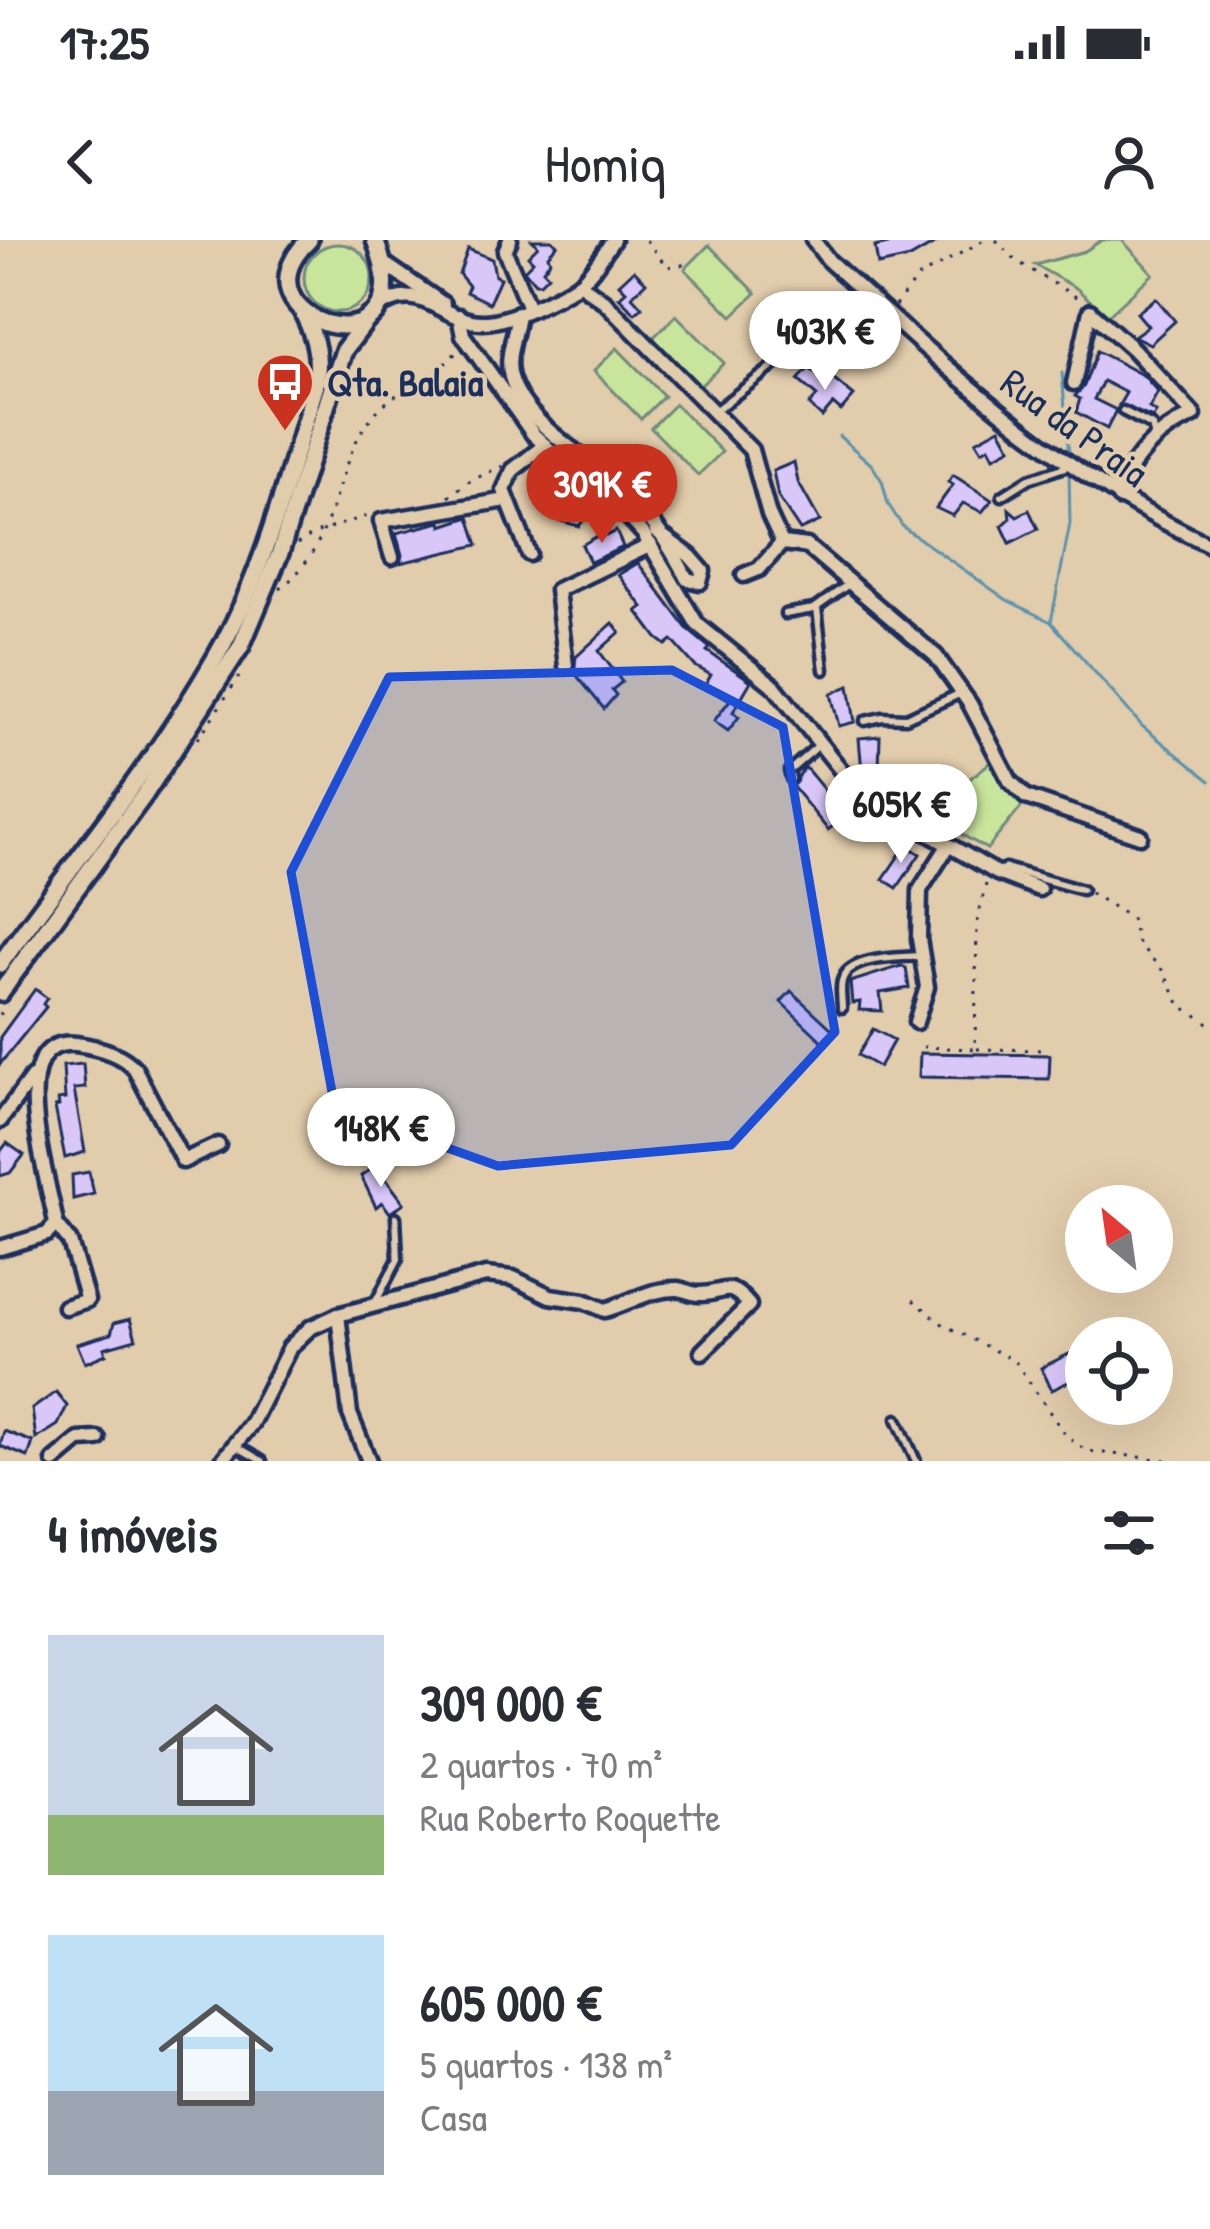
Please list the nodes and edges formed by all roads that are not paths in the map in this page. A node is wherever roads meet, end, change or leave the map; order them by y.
1 (309, 240) edge
2 (510, 240) edge
3 (613, 240) edge
4 (813, 240) edge
5 (377, 249) edge
6 (579, 283) junction
7 (524, 311) junction
8 (373, 312) junction
9 (303, 313) junction
10 (458, 316) junction
11 (796, 349) road end
12 (1074, 382) dead end
13 (1123, 411) dead end
14 (713, 412) junction
15 (1194, 415) junction
16 (1210, 422) edge
17 (1154, 440) junction
18 (545, 445) junction
19 (1071, 468) junction
20 (1002, 496) dead end
21 (1119, 498) junction
22 (507, 500) junction
23 (656, 531) dead end
24 (782, 543) junction
25 (1210, 544) edge
26 (651, 545) junction
27 (529, 554) dead end
28 (392, 557) dead end
29 (744, 575) dead end
30 (850, 583) junction
31 (817, 608) junction
32 (785, 614) dead end
33 (566, 666) dead end
34 (824, 670) dead end
35 (962, 693) junction
36 (865, 721) dead end
37 (820, 744) junction
38 (791, 778) dead end
39 (1140, 836) dead end
40 (948, 846) junction
41 (993, 874) junction
42 (1040, 889) dead end
43 (1082, 890) road end
44 (924, 955) junction
45 (0, 964) edge
46 (0, 993) edge
47 (842, 1009) dead end
48 (916, 1022) dead end
49 (32, 1076) junction
50 (0, 1120) edge
51 (218, 1145) dead end
52 (397, 1217) dead end
53 (56, 1224) junction
54 (0, 1248) edge
55 (374, 1304) junction
56 (65, 1307) dead end
57 (338, 1315) junction
58 (702, 1352) dead end
59 (897, 1419) dead end
60 (98, 1439) dead end
61 (236, 1446) junction
62 (54, 1461) edge
63 (222, 1461) edge
64 (262, 1461) edge
65 (369, 1461) edge
66 (916, 1461) edge

1 - 9 street
2 - 7 street
3 - 6 street
4 - 19 street, Rua da Praia
5 - 8 street
5 - 10 street
6 - 7 street
6 - 14 street
7 - 10 street
7 - 23 street
8 - 9 street
8 - 10 street
8 - 46 street
9 - 45 street
10 - 18 street
11 - 14 lane
12 - 15 street
13 - 17 lane
14 - 24 street
15 - 16 street
15 - 17 street
17 - 21 street
18 - 22 street
18 - 26 street
19 - 20 lane
19 - 21 street, Rua da Praia
21 - 25 street, Rua da Praia
22 - 27 street
22 - 28 street
24 - 29 street
24 - 30 street
26 - 33 street
26 - 37 street
30 - 31 lane
30 - 35 street
31 - 32 lane
31 - 34 lane
35 - 36 lane
35 - 39 street
37 - 38 lane
37 - 40 street
40 - 41 street
40 - 44 street
41 - 42 street
41 - 43 lane
44 - 47 lane
44 - 48 street
49 - 50 street
49 - 51 street
49 - 53 street
52 - 55 lane
53 - 54 street
53 - 56 street
55 - 57 street
55 - 58 street
57 - 61 street
57 - 65 street
59 - 66 lane
60 - 62 street
61 - 63 street
61 - 64 lane

